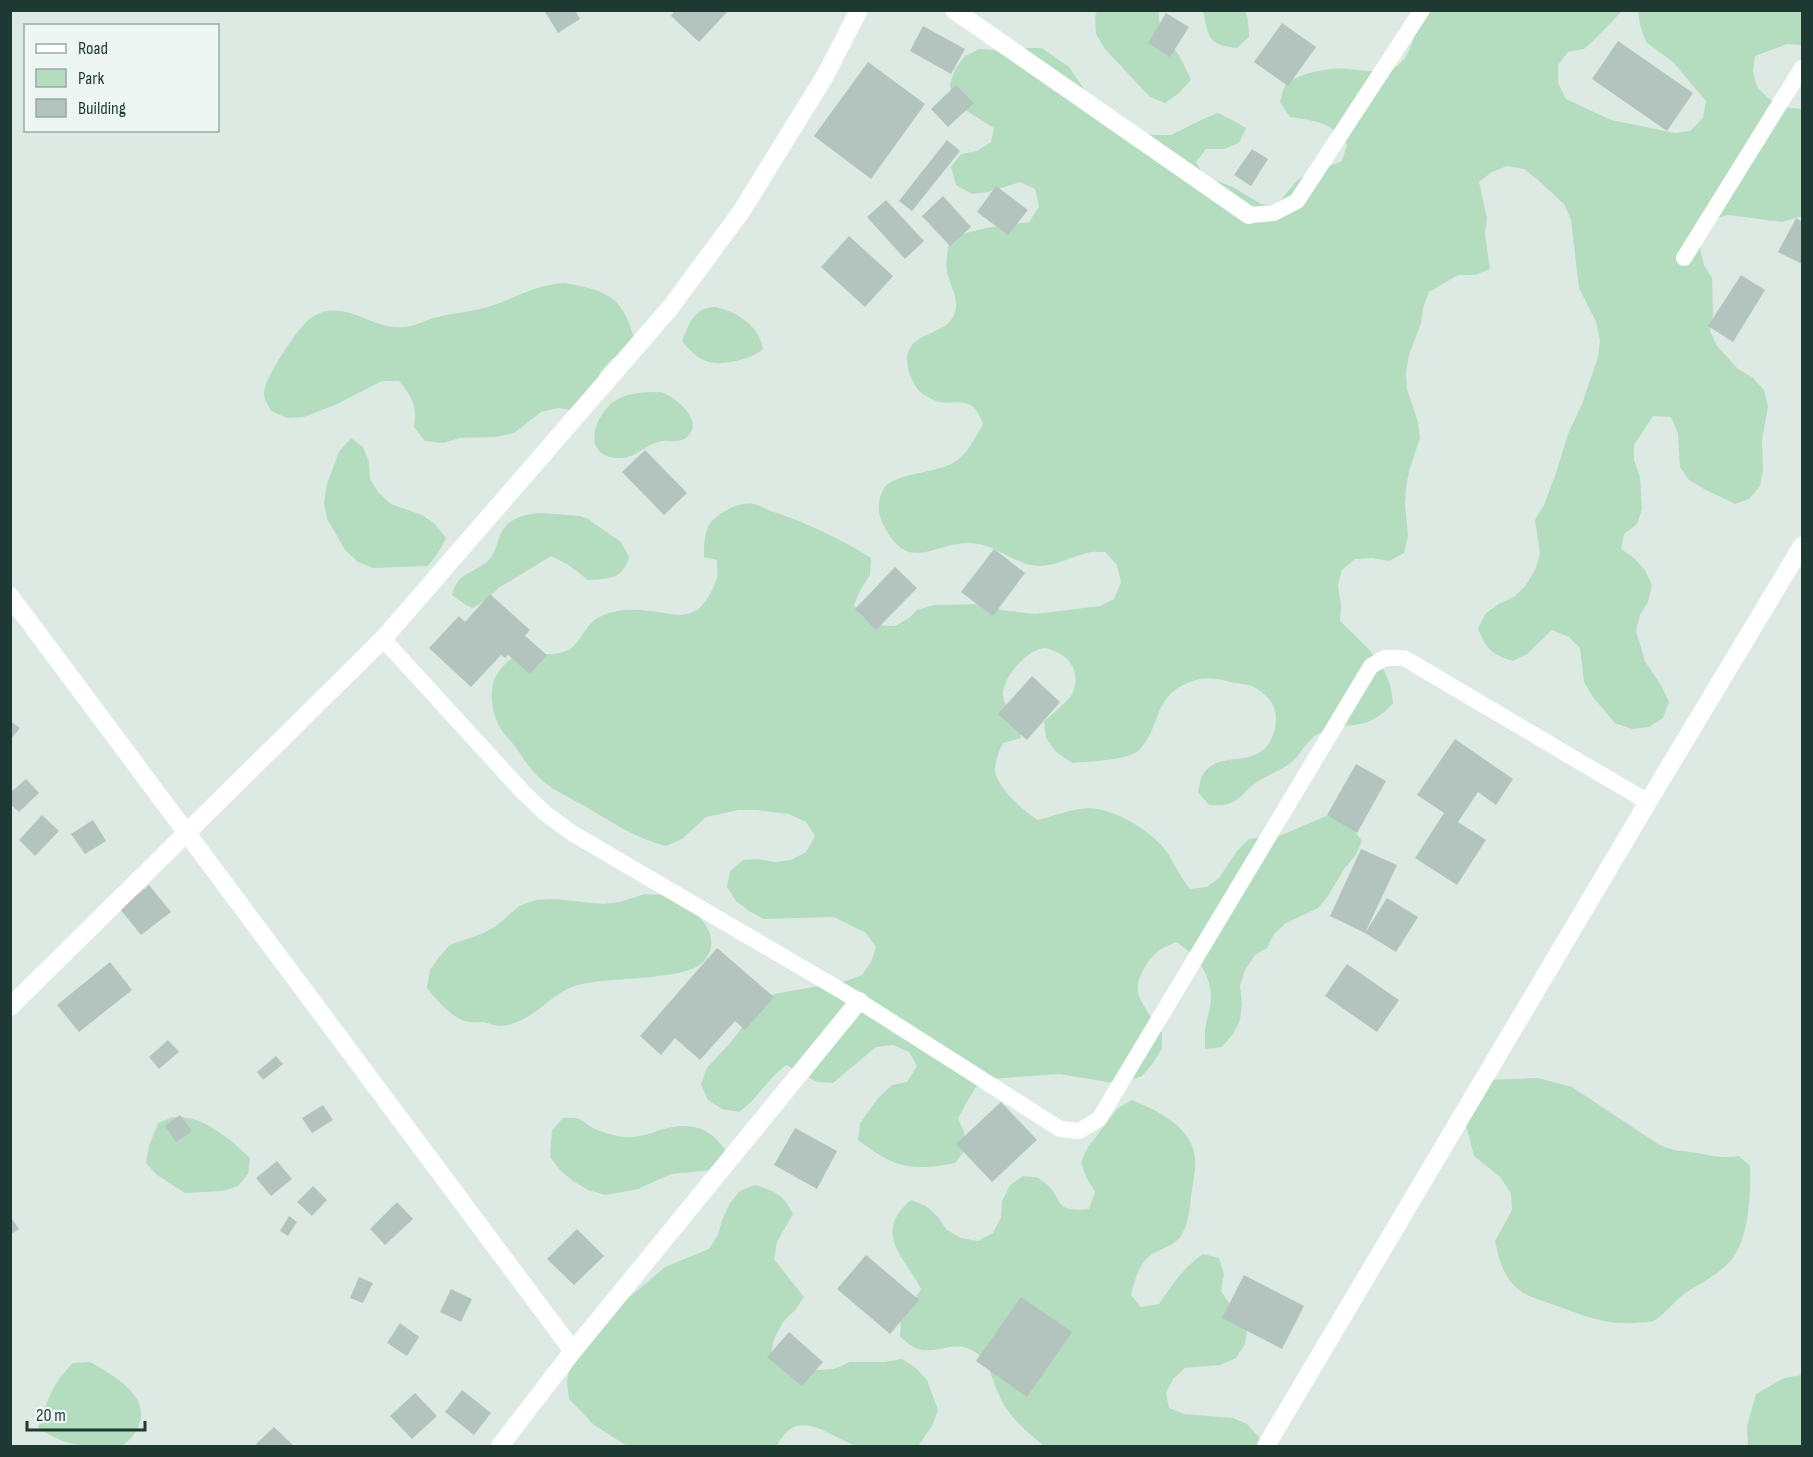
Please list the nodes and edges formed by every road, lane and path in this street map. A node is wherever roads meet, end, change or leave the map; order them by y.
1 (859, 10) edge
2 (954, 10) edge
3 (1422, 10) edge
4 (1803, 68) edge
5 (1249, 215) joint
6 (1684, 258) dead end
7 (1803, 546) edge
8 (10, 596) edge
9 (383, 639) junction
10 (1648, 802) junction
11 (188, 833) junction
12 (859, 1001) junction
13 (10, 1007) edge
14 (573, 1351) junction
15 (500, 1446) edge
16 (1266, 1446) edge

1 - 9 street
2 - 5 street
3 - 5 lane
4 - 6 lane
7 - 10 street
8 - 11 street
9 - 11 street
9 - 12 lane
10 - 12 lane
10 - 16 street
11 - 13 street
11 - 14 street
12 - 14 street
14 - 15 street

